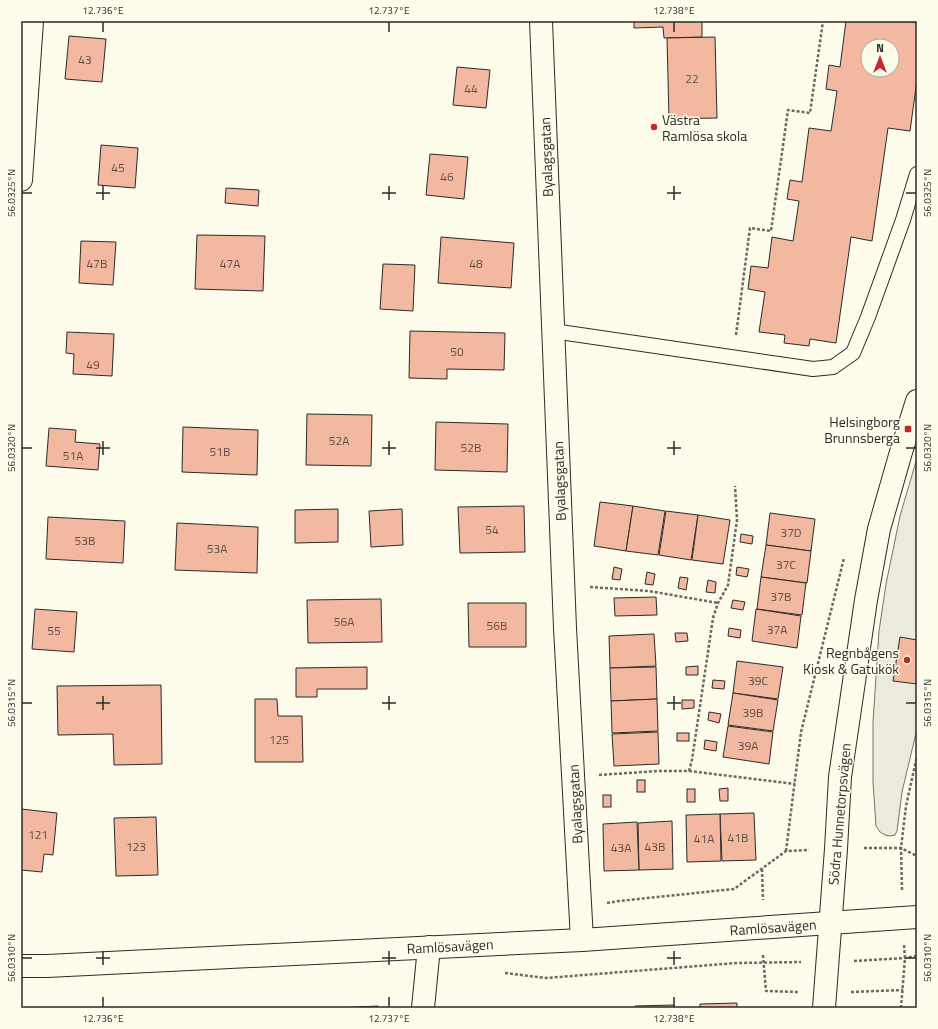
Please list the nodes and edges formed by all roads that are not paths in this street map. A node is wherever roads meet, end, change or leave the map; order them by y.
1 (32, 21) edge
2 (541, 21) edge
3 (917, 174) edge
4 (21, 180) edge
5 (553, 331) junction
6 (917, 401) edge
7 (917, 917) edge
8 (830, 923) junction
9 (582, 940) junction
10 (429, 947) junction
11 (21, 966) edge
12 (423, 1008) edge
13 (824, 1008) edge

1 - 4 street
2 - 5 street, Byalagsgatan
3 - 5 lane
5 - 9 street, Byalagsgatan
6 - 8 street, Södra Hunnetorpsvägen
7 - 8 street, Ramlösavägen
8 - 9 street, Ramlösavägen
8 - 13 street, Södra Hunnetorpsvägen
9 - 10 street, Ramlösavägen
10 - 11 street, Ramlösavägen
10 - 12 street

